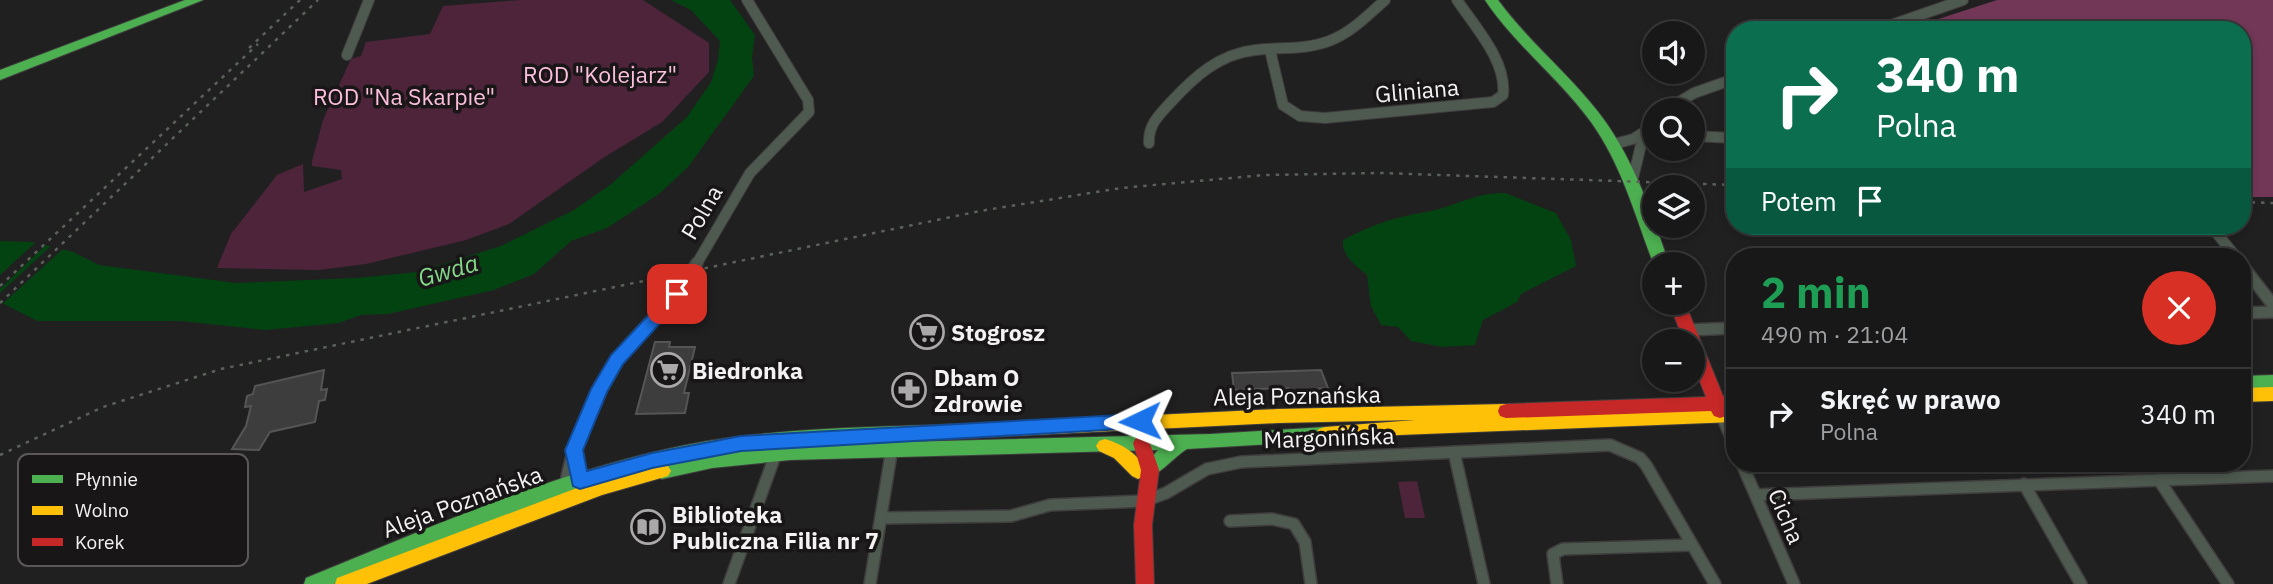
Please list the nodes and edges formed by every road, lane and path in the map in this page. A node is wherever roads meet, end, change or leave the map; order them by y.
1 (197, 0) edge
2 (369, 0) edge
3 (747, 0) edge
4 (1385, 0) edge
5 (1457, 0) edge
6 (1491, 0) edge
7 (1963, 0) edge
8 (1903, 21) edge
9 (1270, 50) junction
10 (347, 55) dead end
11 (0, 75) edge
12 (1726, 82) edge
13 (1686, 98) edge
14 (1642, 133) edge
15 (1705, 137) edge
16 (1726, 138) edge
17 (1149, 144) dead end
18 (1642, 145) edge
19 (1616, 147) junction
20 (1639, 150) junction
21 (1632, 182) junction
22 (1657, 252) edge
23 (2251, 276) edge
24 (2273, 304) edge
25 (2273, 312) edge
26 (2251, 313) edge
27 (1726, 328) edge
28 (1705, 329) edge
29 (1705, 363) edge
30 (2273, 382) edge
31 (2251, 383) edge
32 (2273, 394) edge
33 (2251, 395) edge
34 (1726, 407) edge
35 (1726, 409) edge
36 (1726, 409) edge
37 (1264, 416) junction
38 (1140, 421) junction
39 (1233, 439) junction
40 (1190, 441) junction
41 (1142, 443) junction
42 (1100, 444) junction
43 (892, 447) junction
44 (1454, 452) junction
45 (776, 453) junction
46 (1144, 470) junction
47 (1746, 472) edge
48 (2273, 475) edge
49 (2159, 480) junction
50 (2024, 484) junction
51 (573, 490) junction
52 (1756, 495) junction
53 (1144, 501) junction
54 (882, 518) junction
55 (1230, 521) dead end
56 (1692, 545) junction
57 (313, 584) edge
58 (344, 584) edge
59 (729, 584) edge
60 (870, 584) edge
61 (1145, 584) edge
62 (1311, 584) edge
63 (1484, 584) edge
64 (1557, 584) edge
65 (1715, 584) edge
66 (1794, 584) edge
67 (2081, 584) edge
68 (2228, 584) edge

1 - 11 main road
2 - 10 street
3 - 51 street, Polna
4 - 9 street
5 - 9 street, Gliniana
6 - 19 main road
7 - 8 street
9 - 17 street
12 - 13 street
14 - 19 street
15 - 16 street
18 - 20 street
19 - 20 street
19 - 21 main road
20 - 21 street
21 - 22 main road
23 - 24 street
25 - 26 street
27 - 28 street
29 - 34 main road
30 - 31 main road
32 - 33 main road
35 - 37 main road, Aleja Poznańska
36 - 39 main road, Aleja Poznańska
37 - 38 main road, Aleja Poznańska
37 - 39 main road
38 - 41 main road
38 - 51 main road, Aleja Poznańska
39 - 40 main road, Aleja Poznańska
40 - 41 main road, Aleja Poznańska
40 - 46 main road
41 - 42 main road, Aleja Poznańska
41 - 46 main road
42 - 43 main road, Aleja Poznańska
42 - 46 main road
43 - 45 main road, Aleja Poznańska
43 - 54 street
44 - 53 street, Margonińska
44 - 56 street, Margonińska
44 - 63 street
45 - 51 main road, Aleja Poznańska
45 - 59 street
46 - 53 main road
47 - 52 street, Cicha
48 - 49 street
49 - 50 street
49 - 68 street
50 - 52 street
50 - 67 street
51 - 57 main road, Aleja Poznańska
51 - 58 main road, Aleja Poznańska
52 - 66 street, Cicha
53 - 54 street, Margonińska
53 - 61 main road
54 - 60 street
55 - 62 street
56 - 64 street
56 - 65 street, Margonińska

